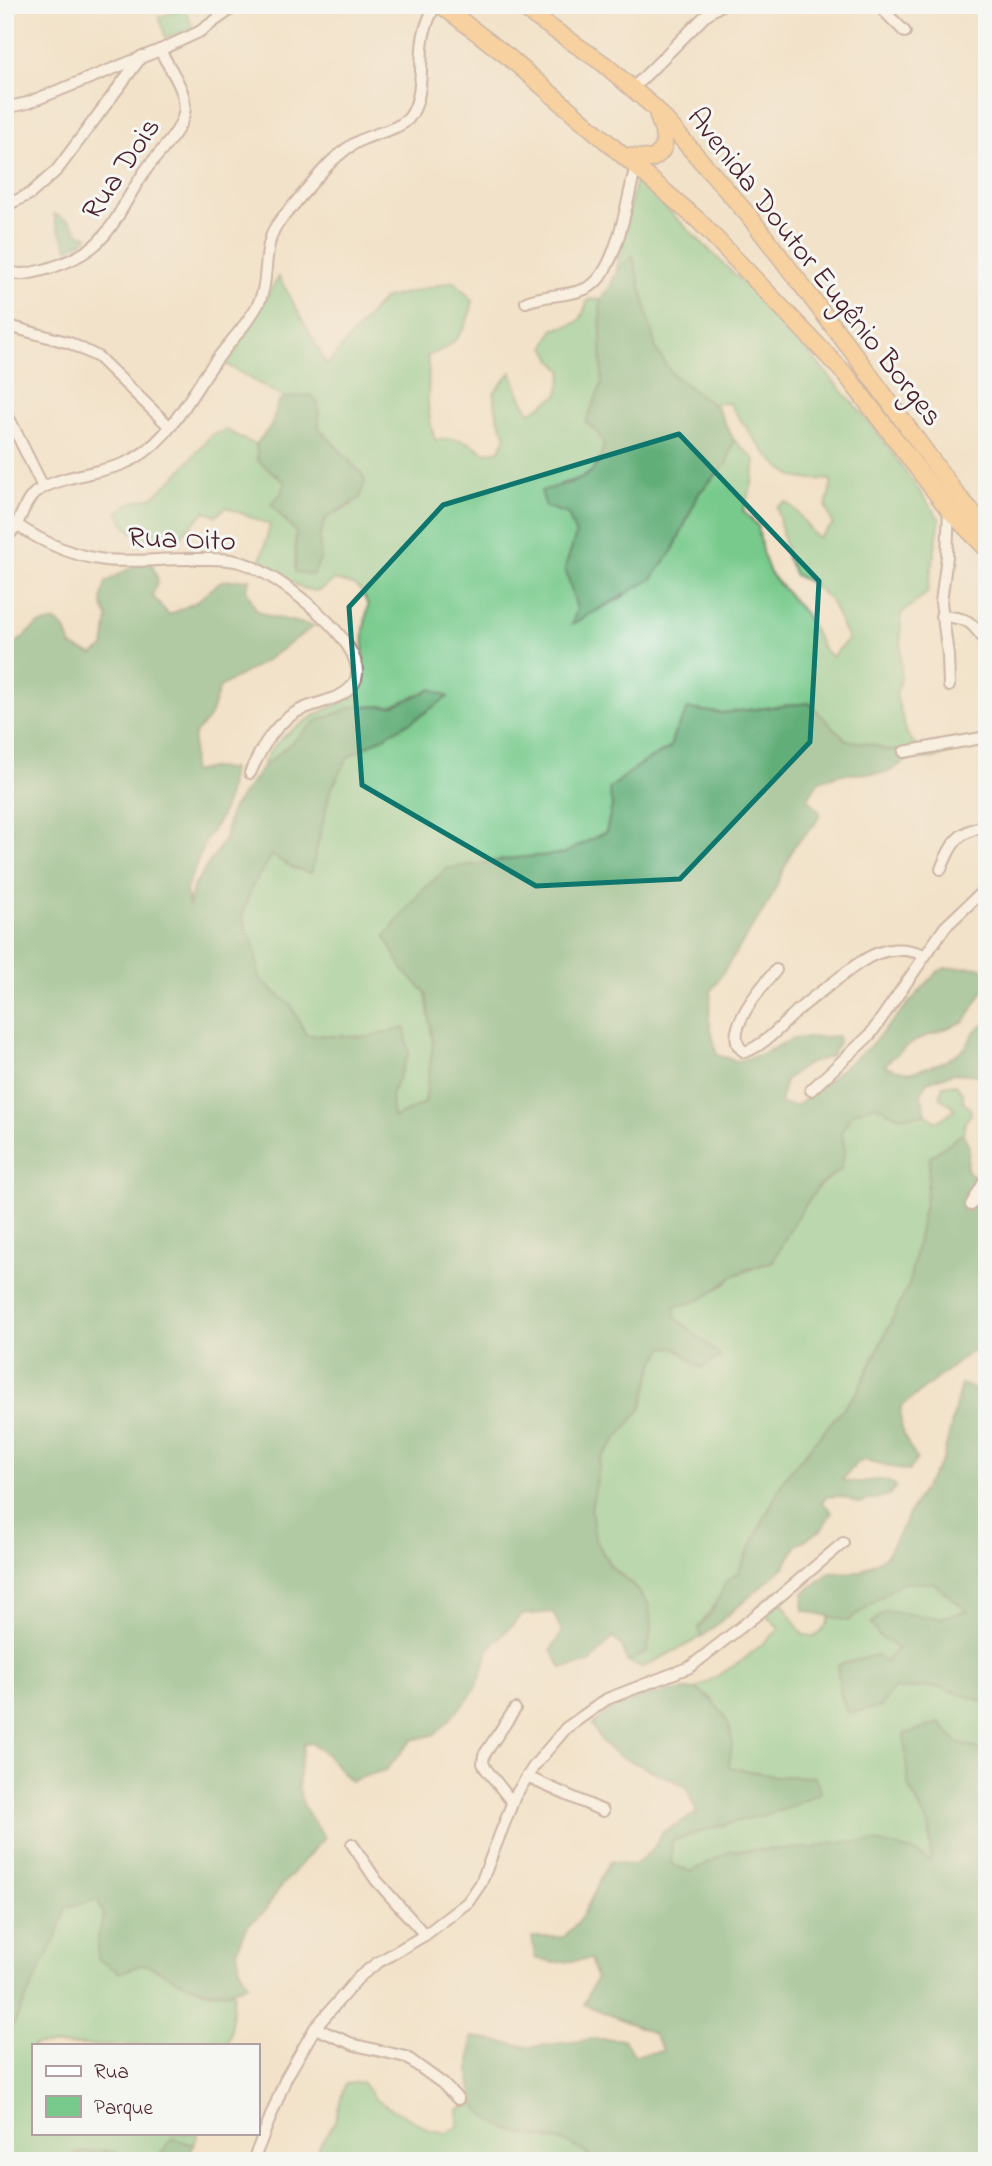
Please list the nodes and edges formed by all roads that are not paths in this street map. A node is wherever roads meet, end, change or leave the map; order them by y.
1 (237, 5) edge
2 (435, 5) edge
3 (441, 5) edge
4 (518, 5) edge
5 (721, 5) edge
6 (878, 5) edge
7 (905, 32) dead end
8 (160, 50) junction
9 (142, 56) junction
10 (633, 88) junction
11 (5, 108) edge
12 (656, 109) junction
13 (630, 161) junction
14 (5, 206) edge
15 (5, 271) edge
16 (526, 302) dead end
17 (5, 325) edge
18 (5, 410) edge
19 (169, 426) junction
20 (43, 487) junction
21 (948, 510) junction
22 (17, 525) junction
23 (987, 528) edge
24 (5, 538) edge
25 (987, 549) edge
26 (941, 615) junction
27 (987, 643) edge
28 (949, 687) dead end
29 (987, 737) edge
30 (904, 752) dead end
31 (250, 774) dead end
32 (987, 826) edge
33 (941, 869) dead end
34 (987, 887) edge
35 (924, 955) junction
36 (776, 970) dead end
37 (811, 1090) dead end
38 (987, 1177) edge
39 (971, 1205) dead end
40 (843, 1542) dead end
41 (515, 1709) dead end
42 (527, 1777) junction
43 (512, 1802) junction
44 (603, 1811) dead end
45 (352, 1844) dead end
46 (425, 1936) junction
47 (316, 2028) junction
48 (458, 2099) dead end
49 (253, 2161) edge

1 - 8 street
2 - 19 street
3 - 13 highway, Avenida Doutor Eugênio Borges
4 - 10 highway, Avenida Doutor Eugênio Borges
5 - 10 street
6 - 7 street
8 - 9 street
8 - 15 street, Rua Dois
9 - 11 street
9 - 14 street
10 - 12 highway, Avenida Doutor Eugênio Borges
12 - 13 highway
12 - 23 highway, Avenida Doutor Eugênio Borges
13 - 16 street
13 - 21 highway, Avenida Doutor Eugênio Borges
17 - 19 street
18 - 20 street
19 - 20 street
20 - 22 street
21 - 25 highway, Avenida Doutor Eugênio Borges
21 - 26 street
22 - 24 street
22 - 31 street, Rua Oito
26 - 27 street
26 - 28 street
29 - 30 street
32 - 33 street
34 - 35 street
35 - 36 street
35 - 37 street
38 - 39 street
40 - 42 street
41 - 43 street
42 - 43 street
42 - 44 street
43 - 46 street
45 - 46 street
46 - 47 street
47 - 48 street
47 - 49 street

